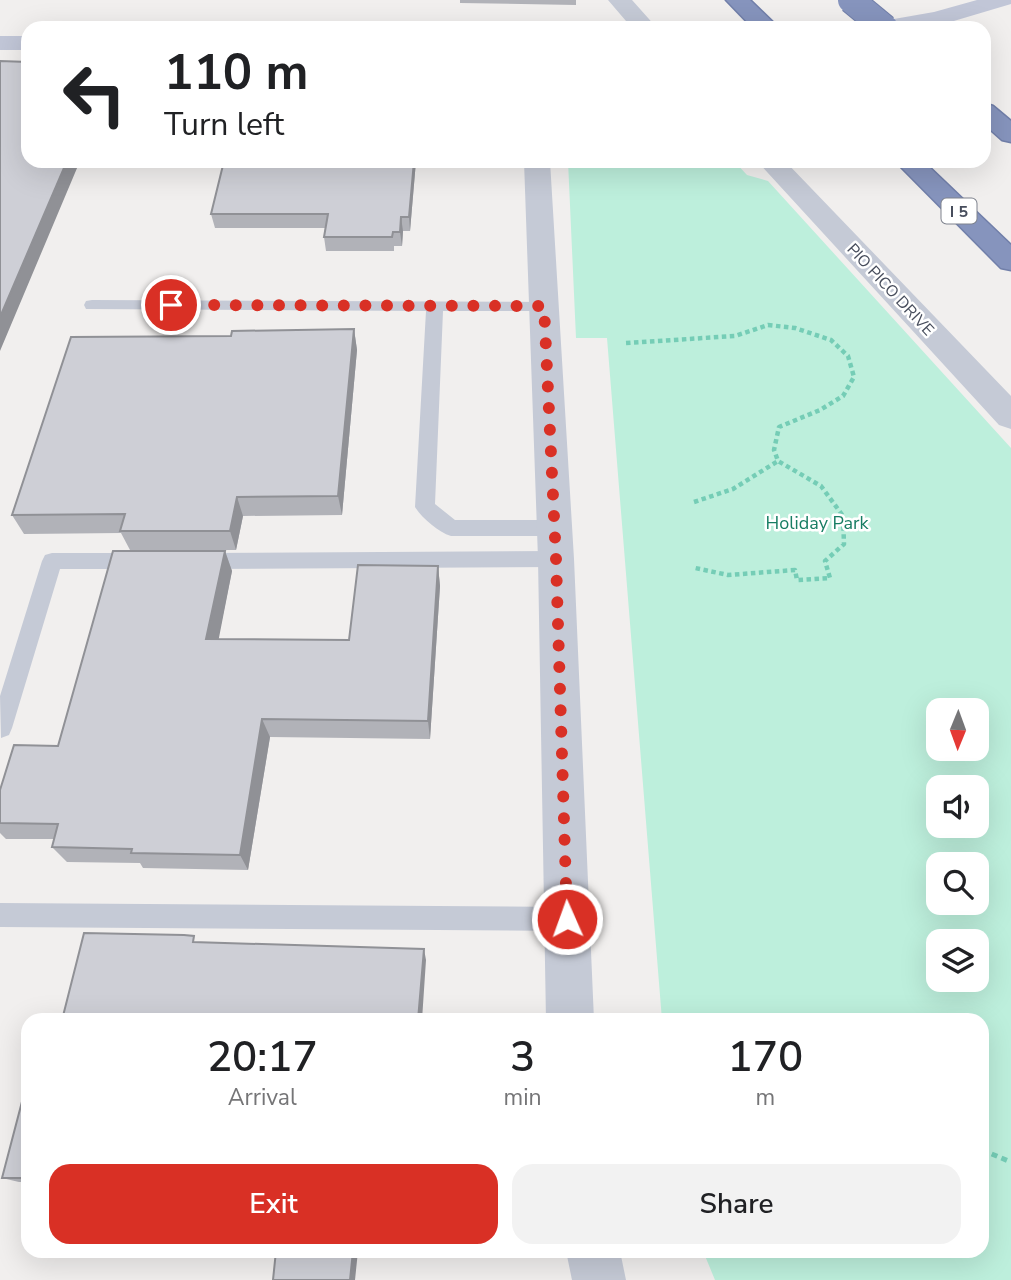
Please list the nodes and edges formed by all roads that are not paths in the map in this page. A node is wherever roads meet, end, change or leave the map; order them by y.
1 (620, 0) edge
2 (737, 0) edge
3 (851, 0) edge
4 (1006, 1) edge
5 (639, 21) edge
6 (760, 21) edge
7 (876, 21) edge
8 (924, 21) edge
9 (0, 43) edge
10 (21, 43) edge
11 (991, 117) edge
12 (1011, 134) edge
13 (537, 168) edge
14 (777, 168) edge
15 (915, 168) edge
16 (1011, 261) edge
17 (92, 305) dead end
18 (435, 306) junction
19 (544, 306) junction
20 (1011, 417) edge
21 (555, 543) junction
22 (160, 561) edge
23 (188, 561) edge
24 (1, 728) edge
25 (0, 915) edge
26 (567, 919) junction
27 (570, 1013) edge
28 (594, 1258) edge
29 (599, 1280) edge

1 - 5 street
2 - 6 highway
3 - 7 highway, bridge
4 - 8 main road
9 - 10 main road
11 - 12 highway
13 - 19 street
14 - 20 street, PIO PICO DRIVE
15 - 16 highway, I 5
17 - 18 lane
18 - 19 lane
18 - 21 lane
19 - 21 street
21 - 23 lane
21 - 26 street
22 - 24 lane
25 - 26 lane
26 - 27 street
28 - 29 street

